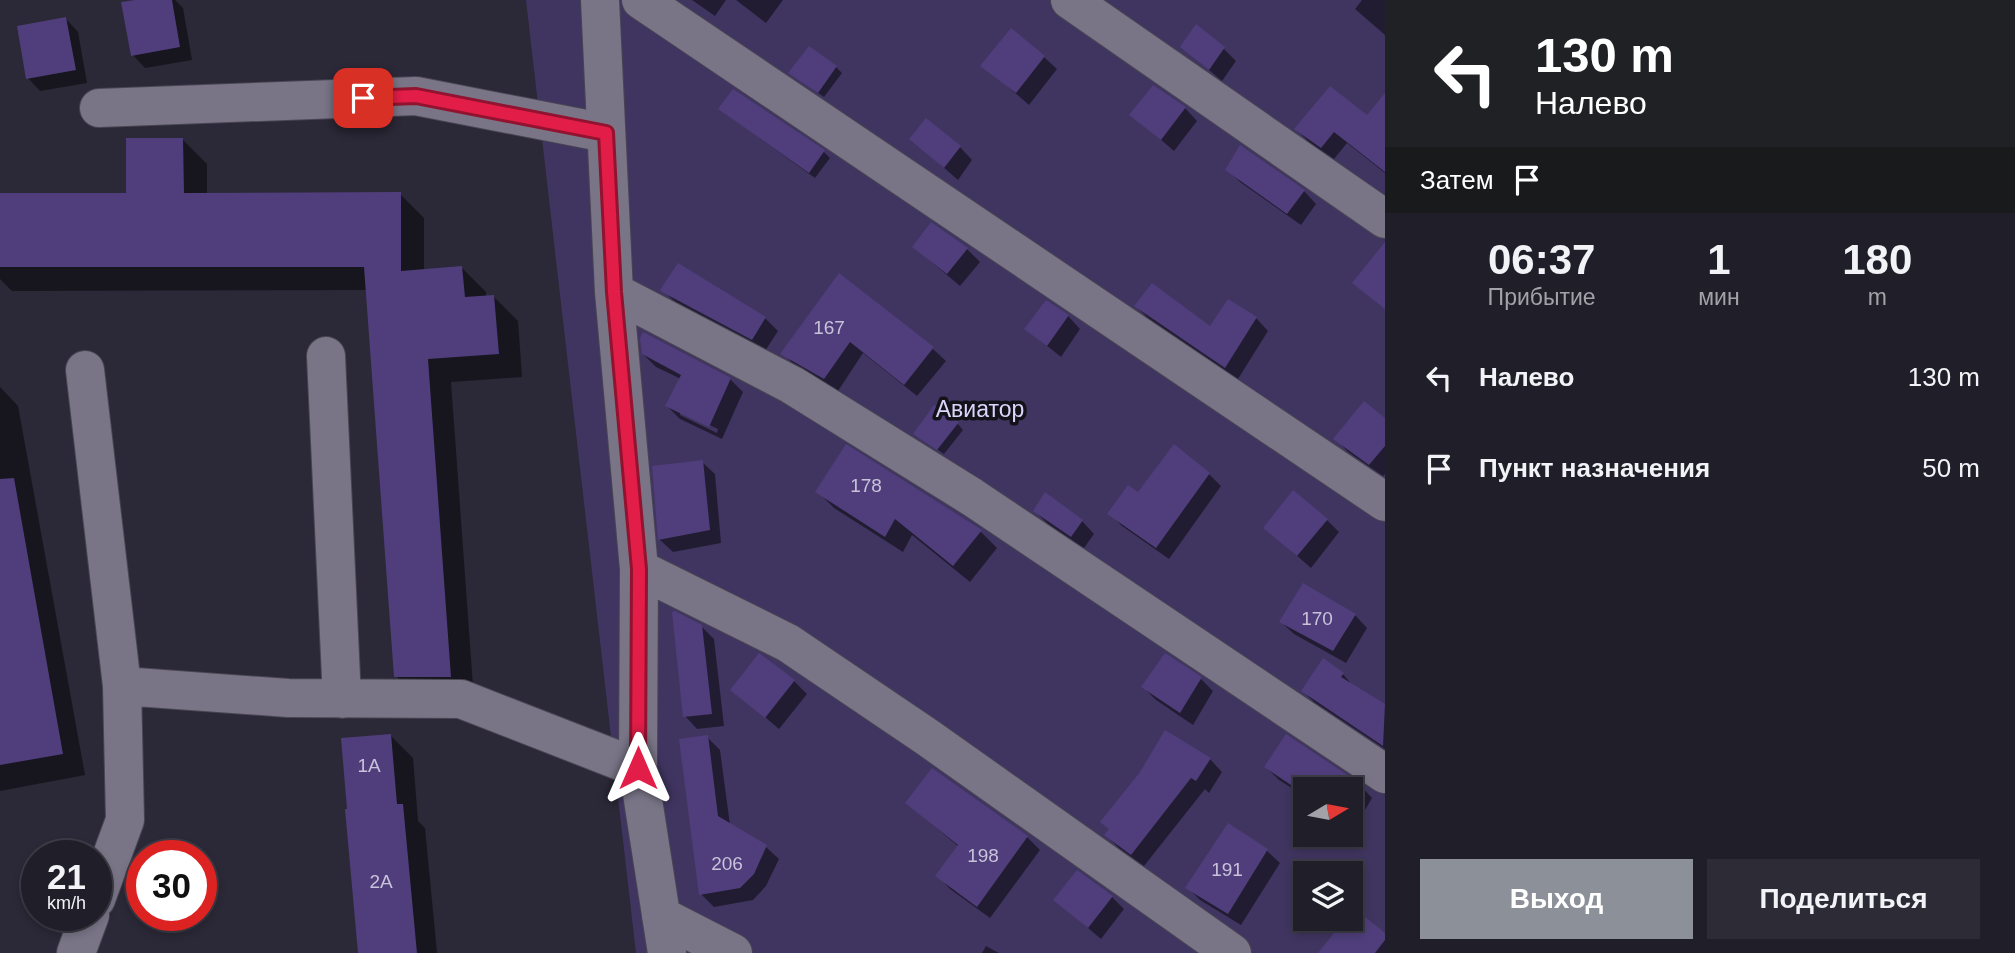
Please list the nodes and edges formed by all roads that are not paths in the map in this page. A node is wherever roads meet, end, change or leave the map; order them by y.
1 (600, 0) edge
2 (640, 0) edge
3 (1070, 0) edge
4 (99, 108) dead end
5 (606, 133) junction
6 (1385, 219) edge
7 (614, 292) junction
8 (326, 356) dead end
9 (85, 370) dead end
10 (1385, 502) edge
11 (639, 569) junction
12 (122, 686) junction
13 (342, 699) junction
14 (638, 768) junction
15 (1385, 774) edge
16 (112, 855) edge
17 (661, 916) junction
18 (84, 931) edge
19 (76, 953) edge
20 (667, 953) edge
21 (733, 953) edge
22 (1232, 953) edge

1 - 5 street
2 - 10 street
3 - 6 street
4 - 5 street
5 - 7 street
7 - 11 street
7 - 15 street
8 - 13 street
9 - 12 street
11 - 14 street
11 - 22 street
12 - 13 street
12 - 16 street
13 - 14 street
14 - 17 street
17 - 20 street
17 - 21 street
18 - 19 street

